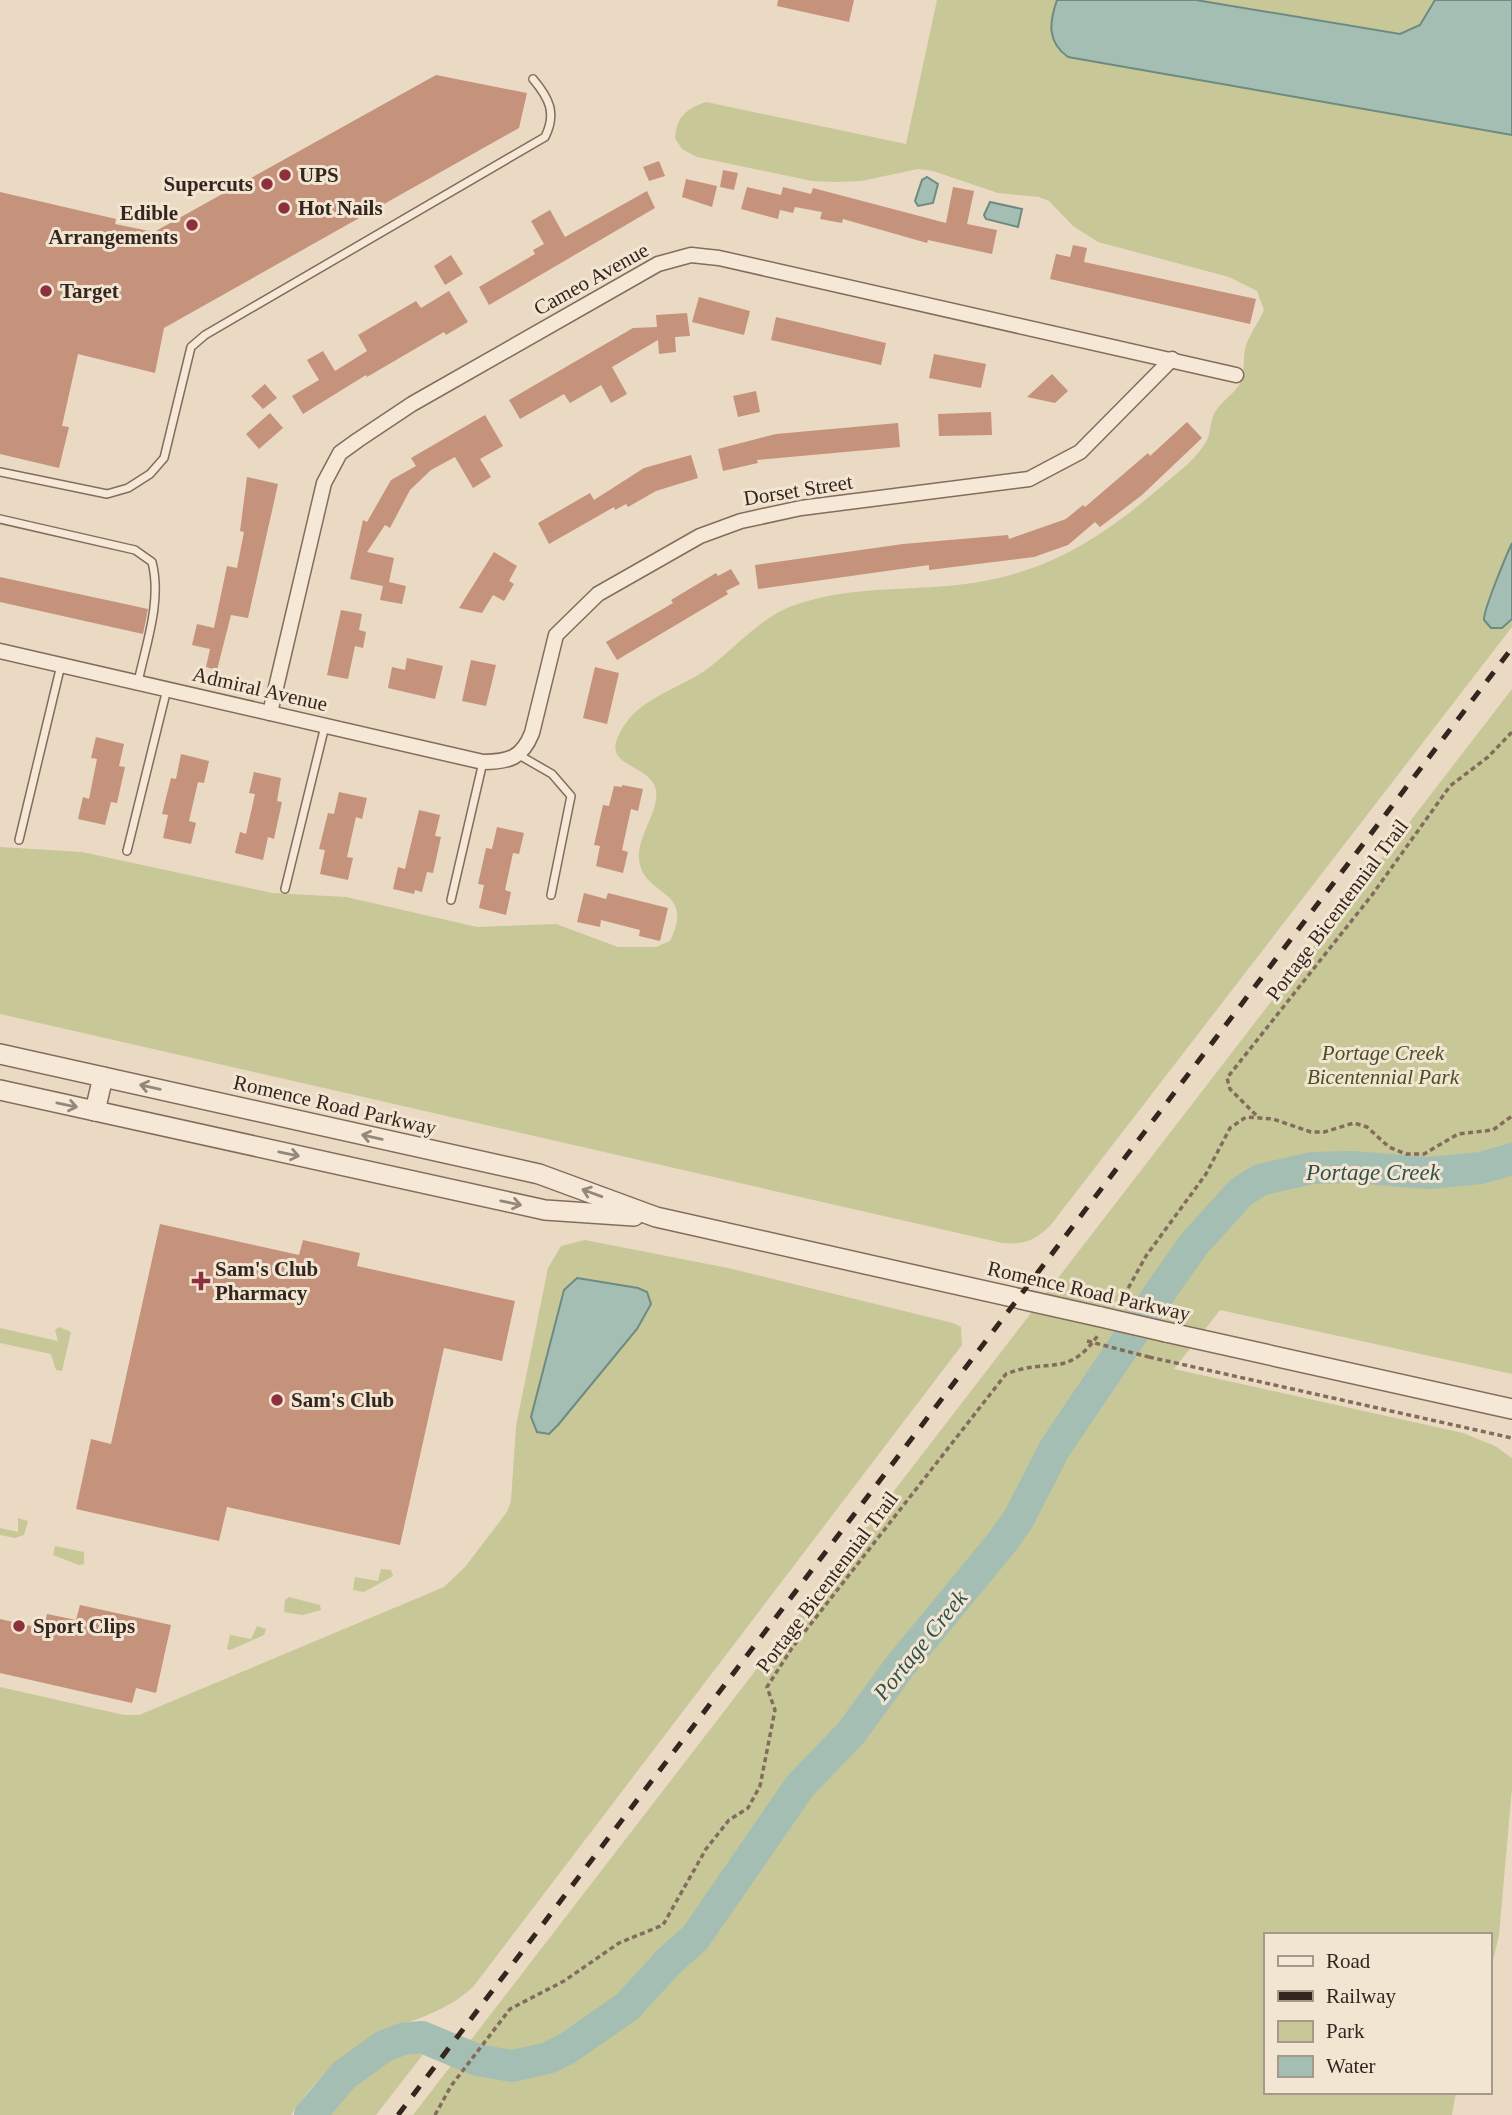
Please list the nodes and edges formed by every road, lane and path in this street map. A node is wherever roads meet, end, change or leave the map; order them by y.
1 (533, 79) dead end
2 (1172, 359) junction
3 (1236, 375) dead end
4 (0, 472) edge
5 (0, 519) edge
6 (0, 651) edge
7 (61, 665) junction
8 (138, 682) junction
9 (167, 689) junction
10 (270, 713) junction
11 (325, 726) junction
12 (1512, 732) edge
13 (515, 758) junction
14 (483, 762) junction
15 (19, 841) dead end
16 (127, 850) dead end
17 (285, 888) dead end
18 (551, 895) dead end
19 (451, 900) dead end
20 (0, 1054) edge
21 (103, 1077) junction
22 (0, 1090) edge
23 (95, 1111) junction
24 (1256, 1115) junction
25 (1512, 1116) edge
26 (656, 1217) junction
27 (1118, 1305) dead end
28 (1102, 1322) junction
29 (1087, 1341) dead end
30 (1512, 1409) edge
31 (1512, 1438) edge
32 (435, 2115) edge

1 - 4 lane
2 - 3 street, Cameo Avenue
2 - 10 street, Cameo Avenue
2 - 13 street, Dorset Street
5 - 8 lane
6 - 7 street, Admiral Avenue
7 - 8 street, Admiral Avenue
7 - 15 lane
8 - 9 street, Admiral Avenue
9 - 10 street, Admiral Avenue
9 - 16 lane
10 - 11 street, Admiral Avenue
11 - 14 street, Admiral Avenue
11 - 17 lane
12 - 24 path, Portage Bicentennial Trail
13 - 14 street, Admiral Avenue
13 - 18 lane
14 - 19 lane
20 - 21 street, Romence Road Parkway
21 - 23 street
26 -> 21 street, Romence Road Parkway
22 -> 23 street, Romence Road Parkway
23 -> 26 street, Romence Road Parkway
24 - 25 path, Portage Bicentennial Trail
24 - 27 path
26 - 28 street, Romence Road Parkway
28 - 30 street, Romence Road Parkway, bridge
28 - 32 path, Portage Bicentennial Trail
29 - 31 path, bridge

